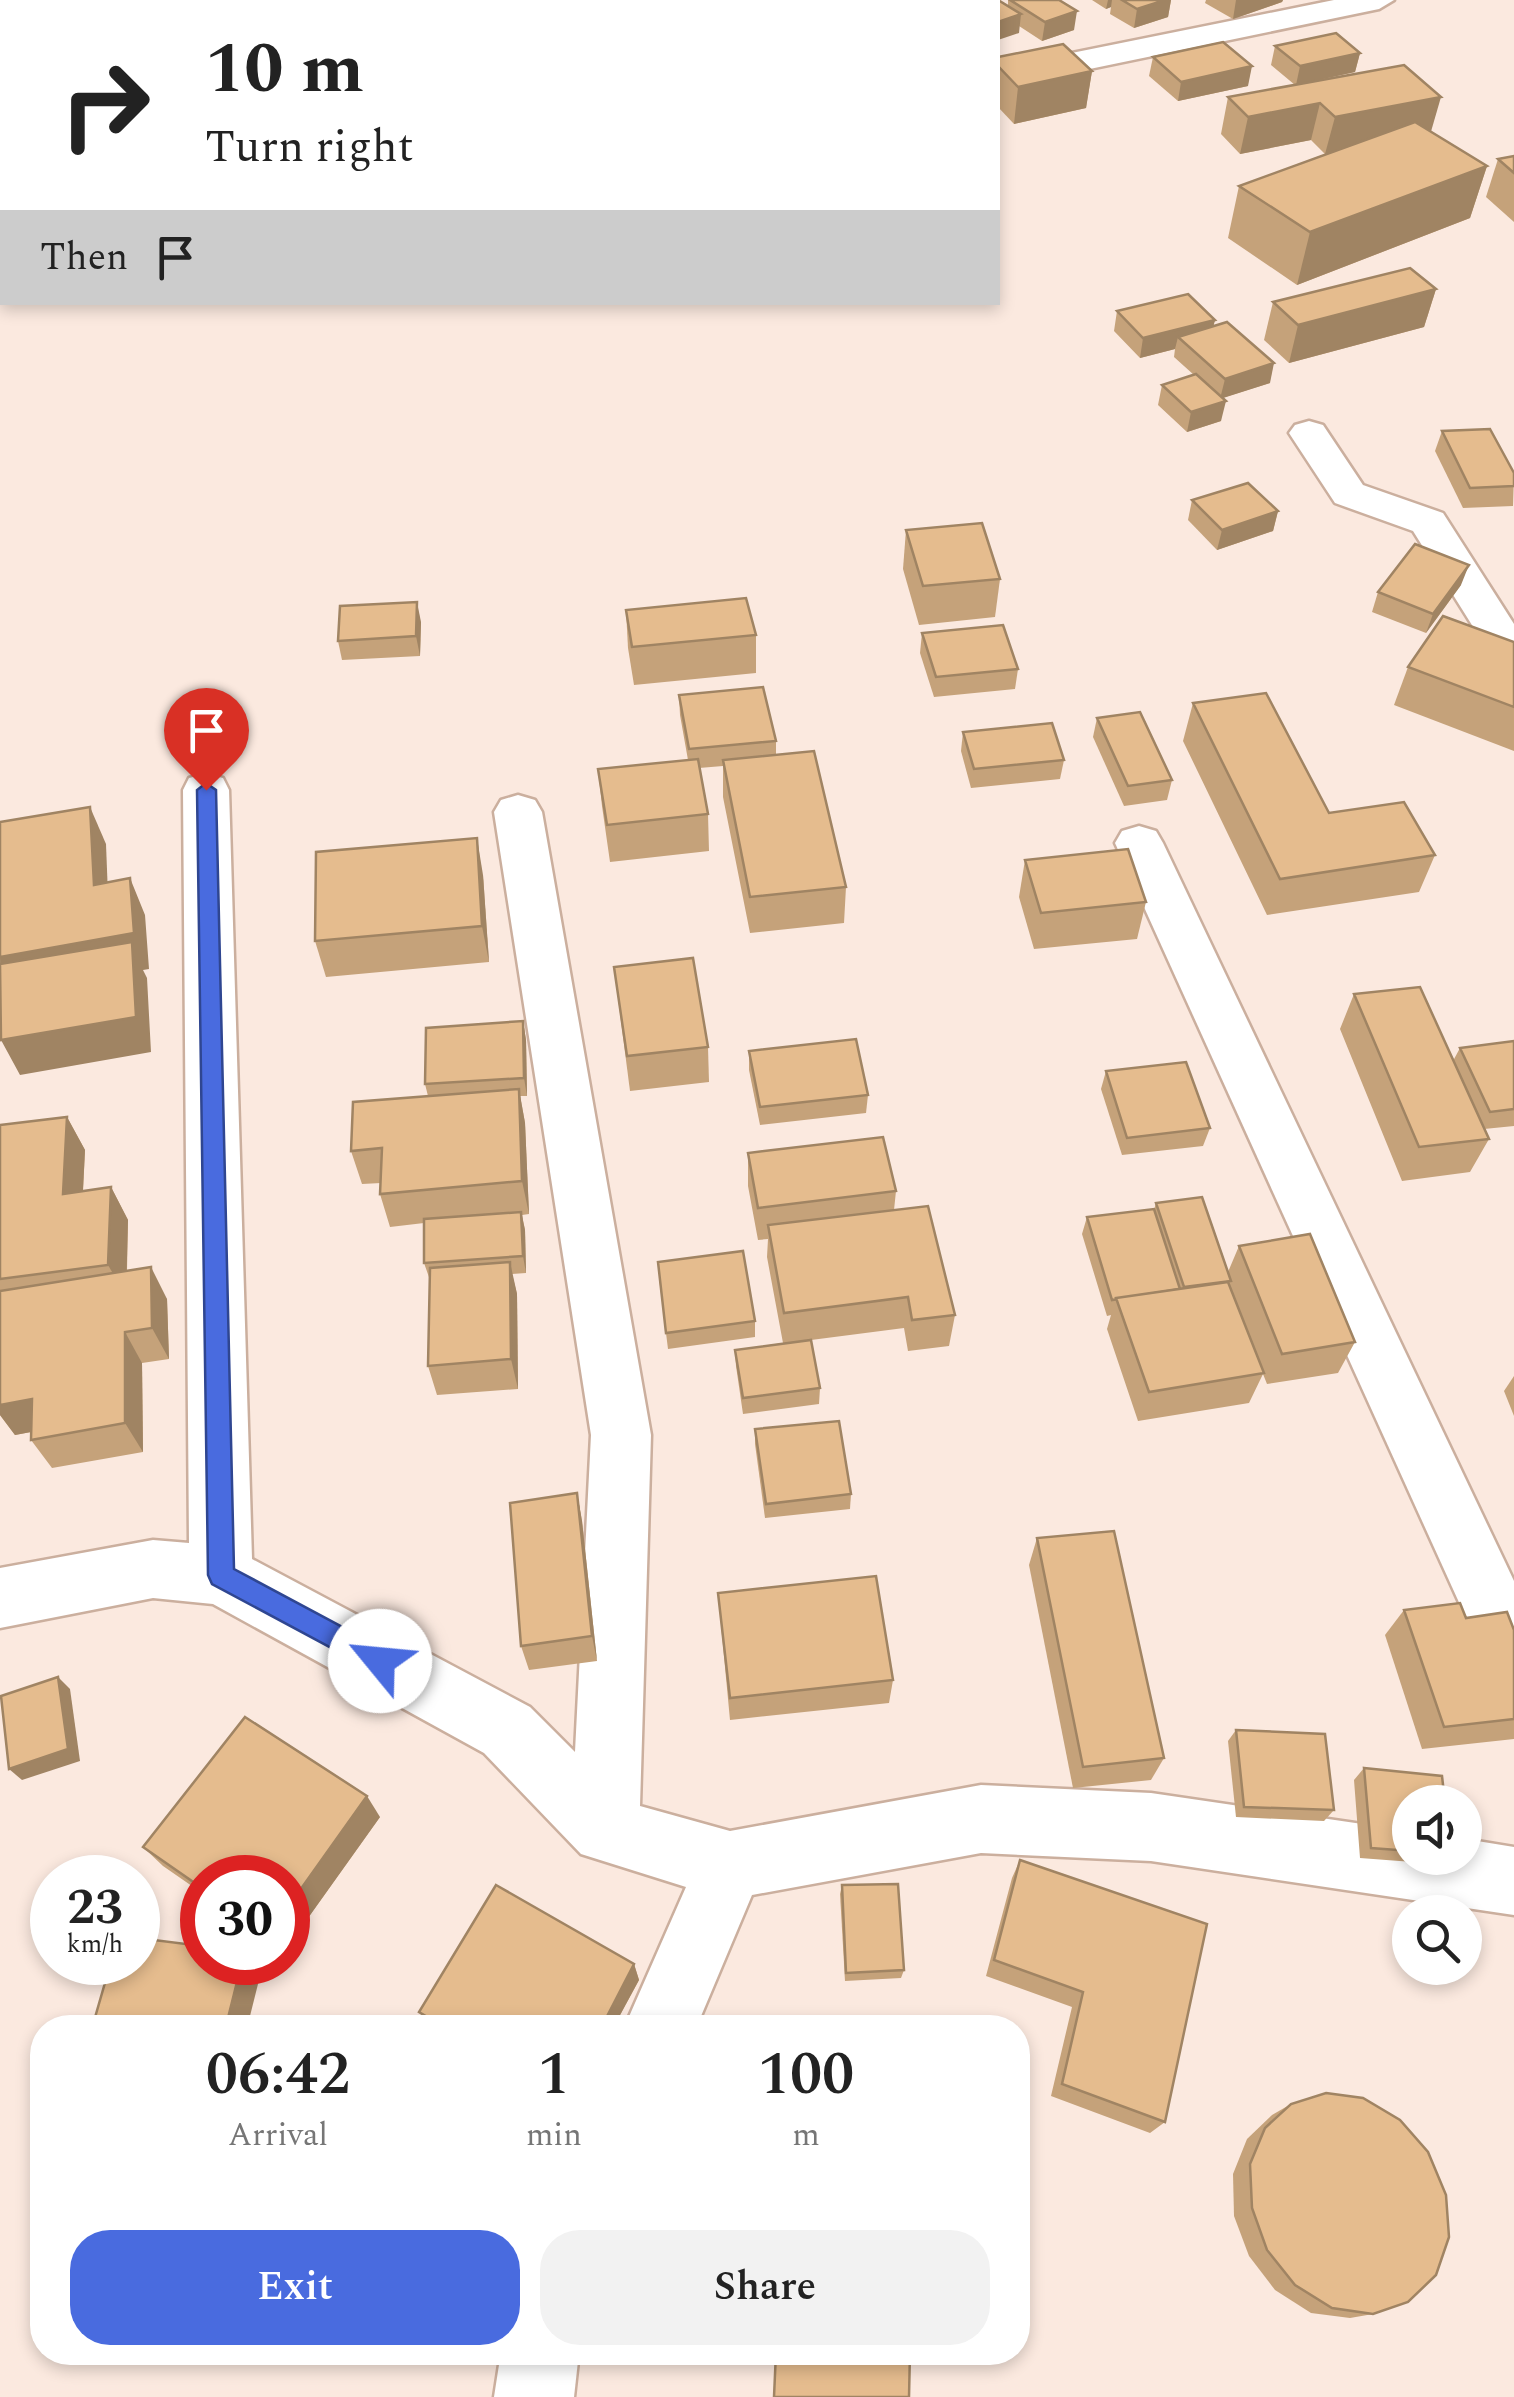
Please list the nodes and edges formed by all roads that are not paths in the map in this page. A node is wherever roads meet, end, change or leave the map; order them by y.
1 (1379, 0) edge
2 (1311, 7) edge
3 (1170, 9) dead end
4 (1208, 35) junction
5 (1000, 78) edge
6 (1308, 433) dead end
7 (1514, 649) edge
8 (206, 790) dead end
9 (518, 812) dead end
10 (1139, 843) dead end
11 (221, 1575) junction
12 (0, 1598) edge
13 (1514, 1651) edge
14 (605, 1830) junction
15 (730, 1865) junction
16 (1514, 1881) edge
17 (666, 2015) edge
18 (538, 2365) edge
19 (534, 2397) edge

1 - 2 street
2 - 4 street
3 - 4 street
4 - 5 street
6 - 7 street
8 - 11 street
9 - 14 street
10 - 13 street
11 - 12 street
11 - 14 street
14 - 15 street
15 - 16 street
15 - 17 street
18 - 19 street

